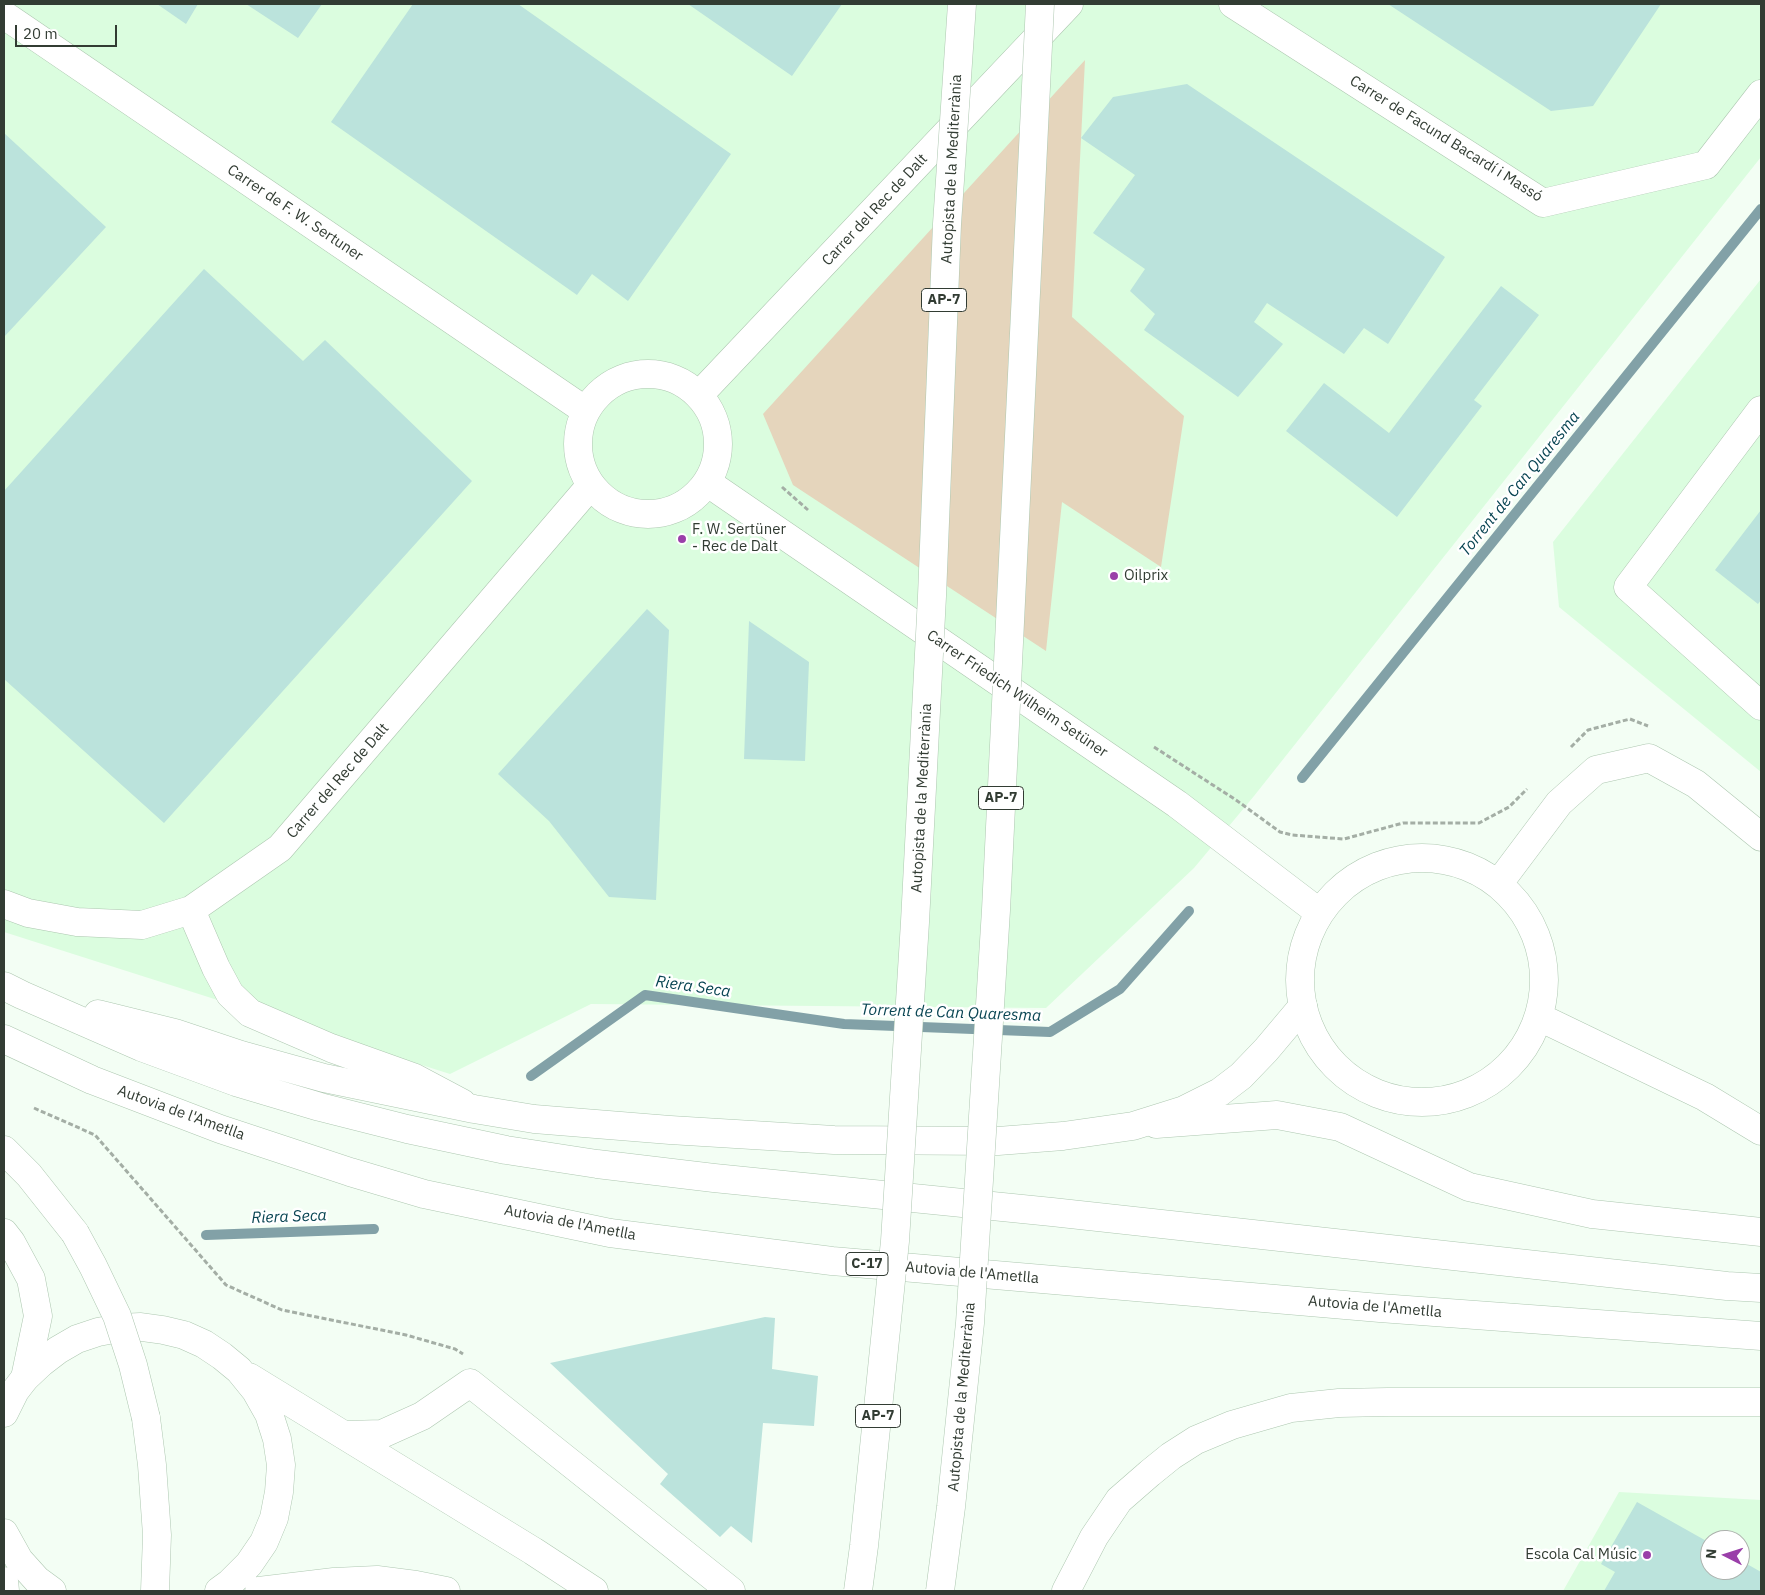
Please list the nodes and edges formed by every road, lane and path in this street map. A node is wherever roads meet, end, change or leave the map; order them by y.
1 (962, 4) edge
2 (1040, 4) edge
3 (1070, 4) edge
4 (1233, 4) edge
5 (4, 15) edge
6 (1761, 94) edge
7 (700, 394) junction
8 (1761, 410) edge
9 (586, 411) junction
10 (708, 483) junction
11 (591, 485) junction
12 (1761, 706) edge
13 (1236, 800) dead end
14 (1292, 835) dead end
15 (1761, 837) edge
16 (1499, 883) junction
17 (4, 904) edge
18 (191, 910) junction
19 (1320, 913) junction
20 (13, 990) edge
21 (1303, 1006) junction
22 (1539, 1017) junction
23 (4, 1040) edge
24 (34, 1108) dead end
25 (474, 1110) junction
26 (1133, 1126) junction
27 (1761, 1131) edge
28 (4, 1150) edge
29 (1761, 1232) edge
30 (4, 1233) edge
31 (1761, 1288) edge
32 (1761, 1336) edge
33 (455, 1349) dead end
34 (239, 1370) junction
35 (25, 1378) junction
36 (1761, 1402) edge
37 (5, 1408) edge
38 (346, 1436) junction
39 (4, 1533) edge
40 (4, 1582) edge
41 (5, 1591) edge
42 (52, 1591) edge
43 (155, 1591) edge
44 (219, 1591) edge
45 (259, 1591) edge
46 (446, 1591) edge
47 (594, 1591) edge
48 (731, 1591) edge
49 (858, 1591) edge
50 (940, 1591) edge
51 (1066, 1591) edge

1 - 49 main road, Autopista de la Mediterrània / AP-7, bridge
2 - 50 main road, Autopista de la Mediterrània / AP-7, bridge
3 - 7 main road, Carrer del Rec de Dalt
4 - 6 main road, Carrer de Facund Bacardí i Massó
5 - 9 main road, Carrer de F. W. Sertuner
7 - 9 main road
7 - 10 main road
8 - 12 main road
9 - 11 main road
10 - 11 main road
10 - 19 main road, Carrer Friedich Wilheim Setüner
11 - 18 main road, Carrer del Rec de Dalt
13 - 14 path
15 - 16 main road
16 - 19 main road
16 - 22 main road
17 - 18 main road, Carrer del Rec de Dalt
18 - 25 main road
19 - 21 main road
20 - 25 main road
20 - 31 main road
21 - 22 main road
21 - 26 main road
22 - 27 main road
23 - 32 main road, Autovia de l'Ametlla / C-17
24 - 33 path
25 - 26 main road
26 - 29 main road
28 - 43 main road, bridge
30 - 35 main road
34 - 35 main road
34 - 38 main road
34 - 44 main road
35 - 37 main road
36 - 51 main road
38 - 47 main road
38 - 48 main road
39 - 42 main road
40 - 41 main road
45 - 46 main road

